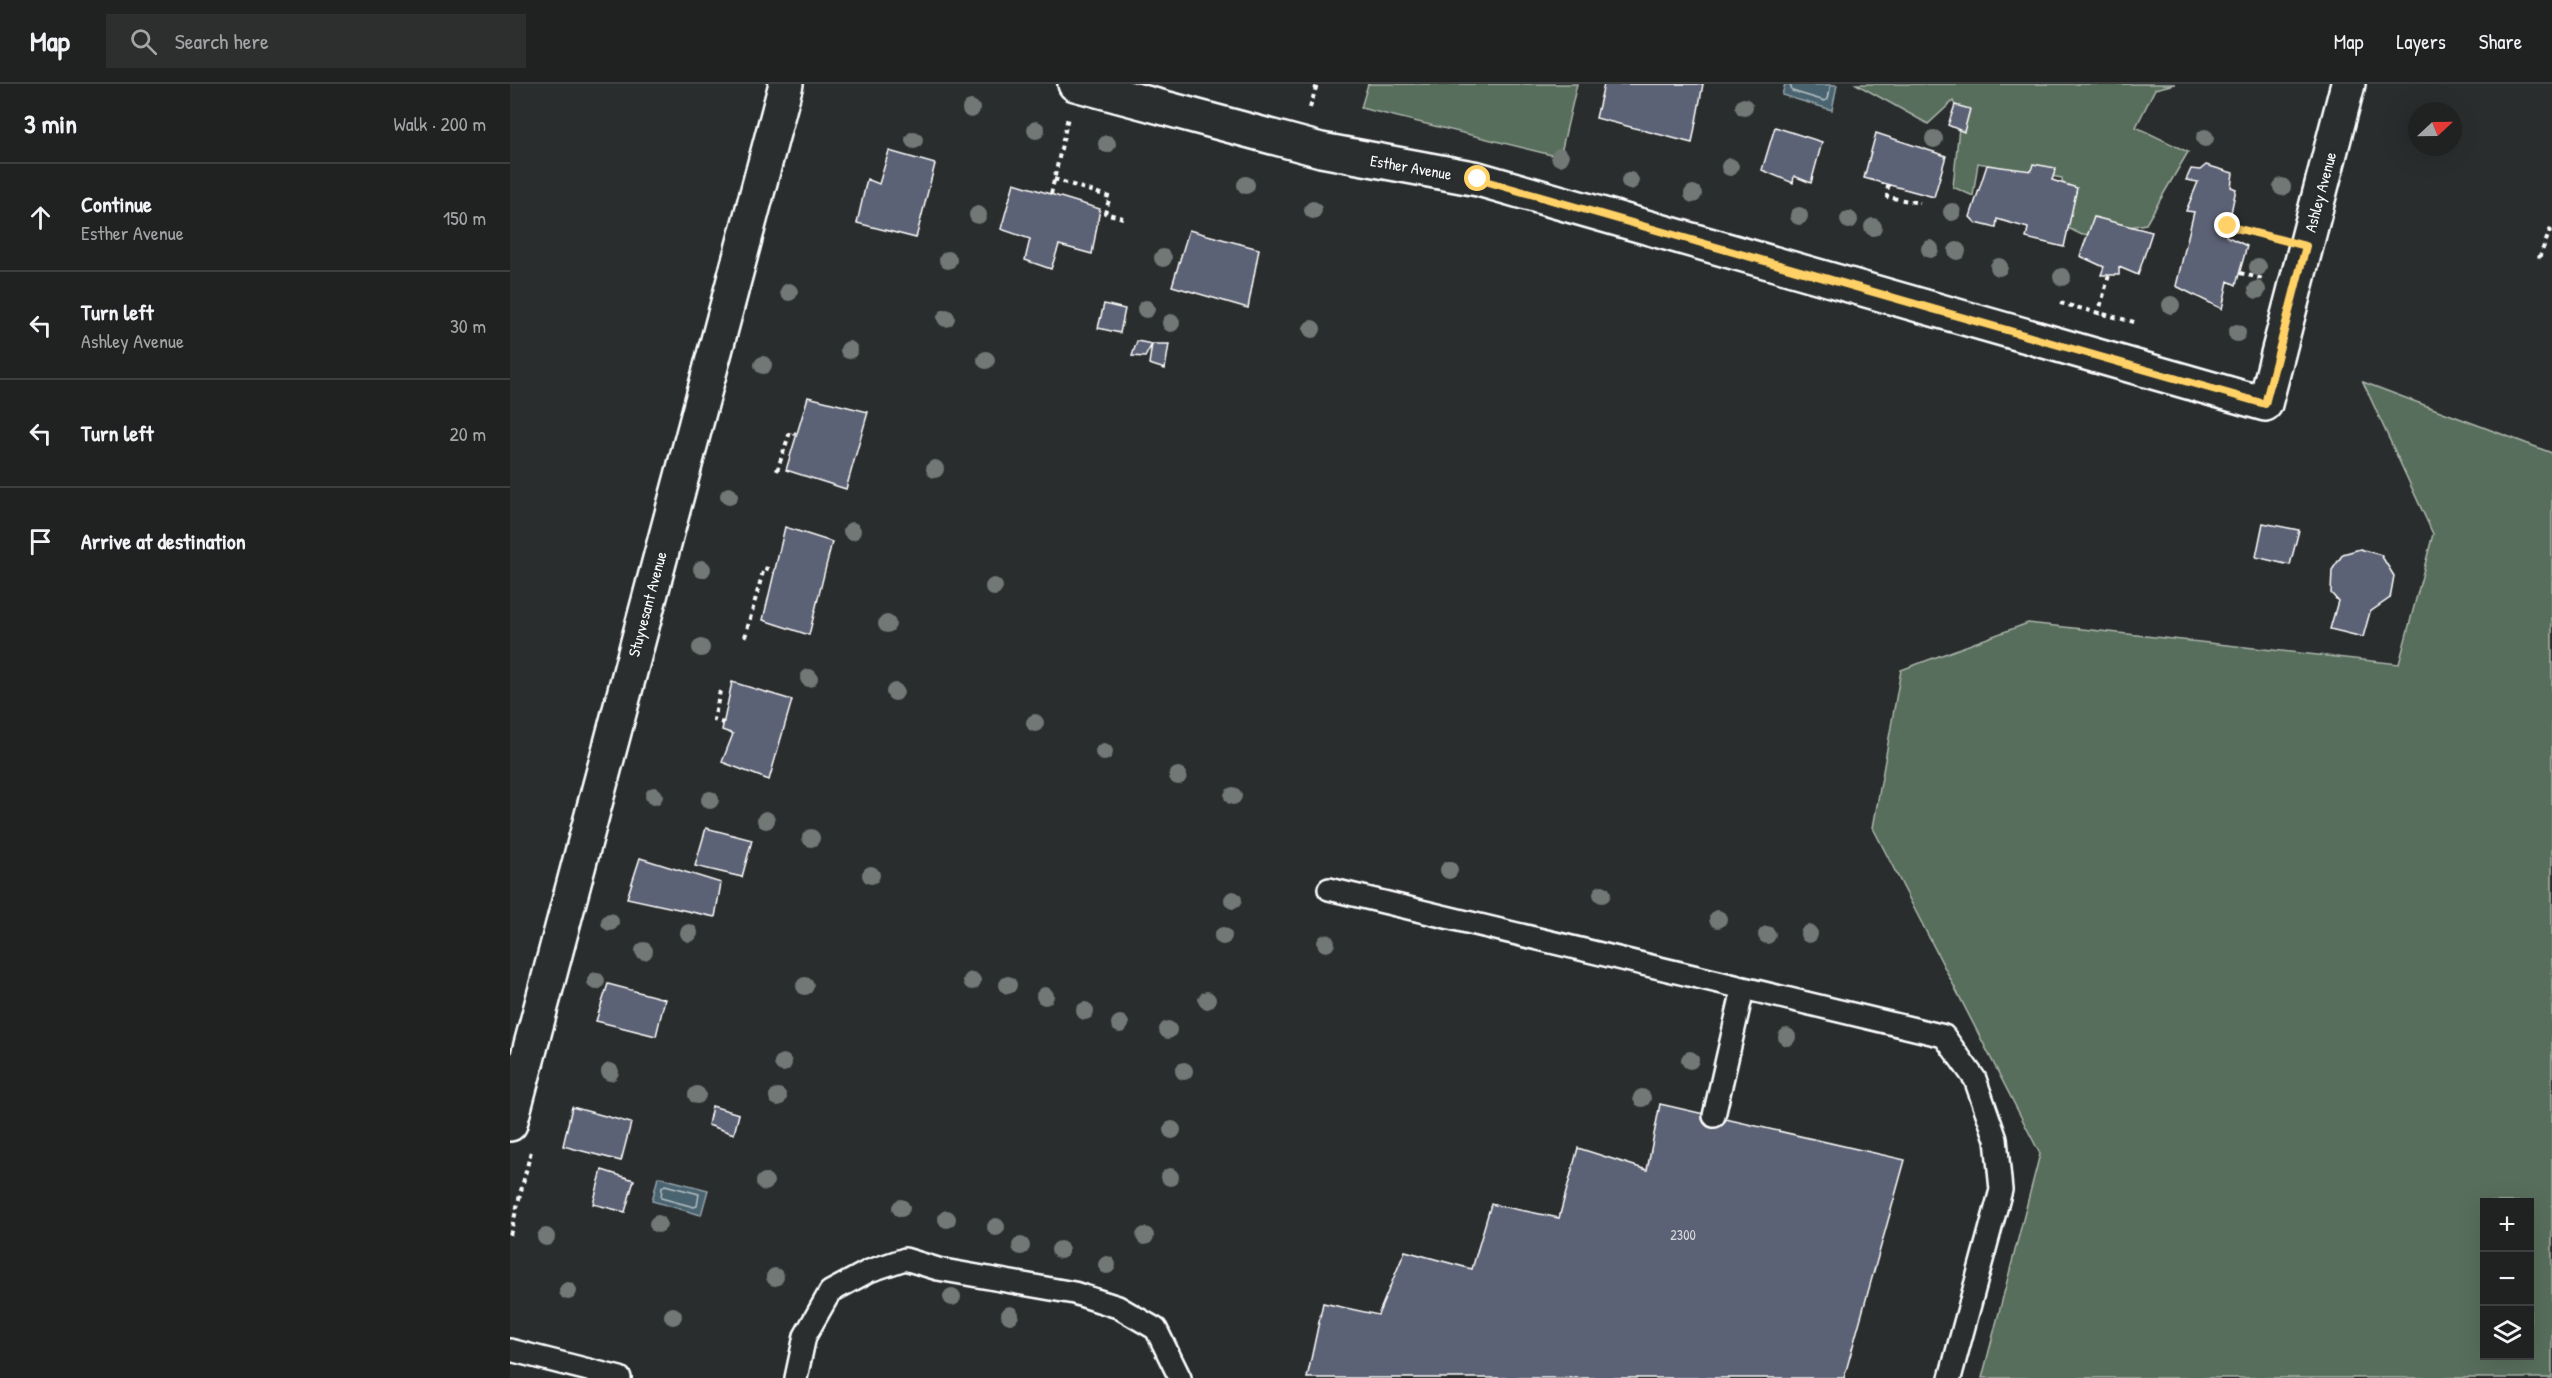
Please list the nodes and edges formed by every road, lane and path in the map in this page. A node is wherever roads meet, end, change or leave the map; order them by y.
1 (786, 84) edge
2 (1075, 84) edge
3 (1317, 84) edge
4 (2348, 84) edge
5 (1310, 108) dead end
6 (1054, 180) junction
7 (1888, 184) dead end
8 (1051, 194) dead end
9 (1920, 204) dead end
10 (1123, 218) dead end
11 (2228, 226) dead end
12 (2552, 226) edge
13 (2306, 246) junction
14 (2539, 258) dead end
15 (2109, 275) dead end
16 (2060, 303) dead end
17 (2099, 313) junction
18 (2138, 323) dead end
19 (2096, 325) dead end
20 (2265, 404) joint
21 (796, 434) dead end
22 (777, 471) dead end
23 (775, 571) dead end
24 (745, 637) dead end
25 (720, 691) dead end
26 (724, 723) dead end
27 (1329, 889) dead end
28 (1743, 989) junction
29 (1714, 1116) dead end
30 (510, 1124) edge
31 (510, 1350) edge
32 (620, 1378) edge
33 (795, 1378) edge
34 (1180, 1378) edge
35 (1950, 1378) edge

1 - 30 street, Stuyvesant Avenue
2 - 6 path
2 - 20 street, Esther Avenue
3 - 5 path
4 - 13 street, Ashley Avenue
6 - 8 path
6 - 10 path
7 - 9 path
11 - 13 path
12 - 14 path
13 - 20 street, Ashley Avenue
15 - 17 path
16 - 17 path
17 - 18 path
17 - 19 path
21 - 22 path
23 - 24 path
25 - 26 path
27 - 28 lane
28 - 29 lane
28 - 35 lane
31 - 32 lane
33 - 34 lane

